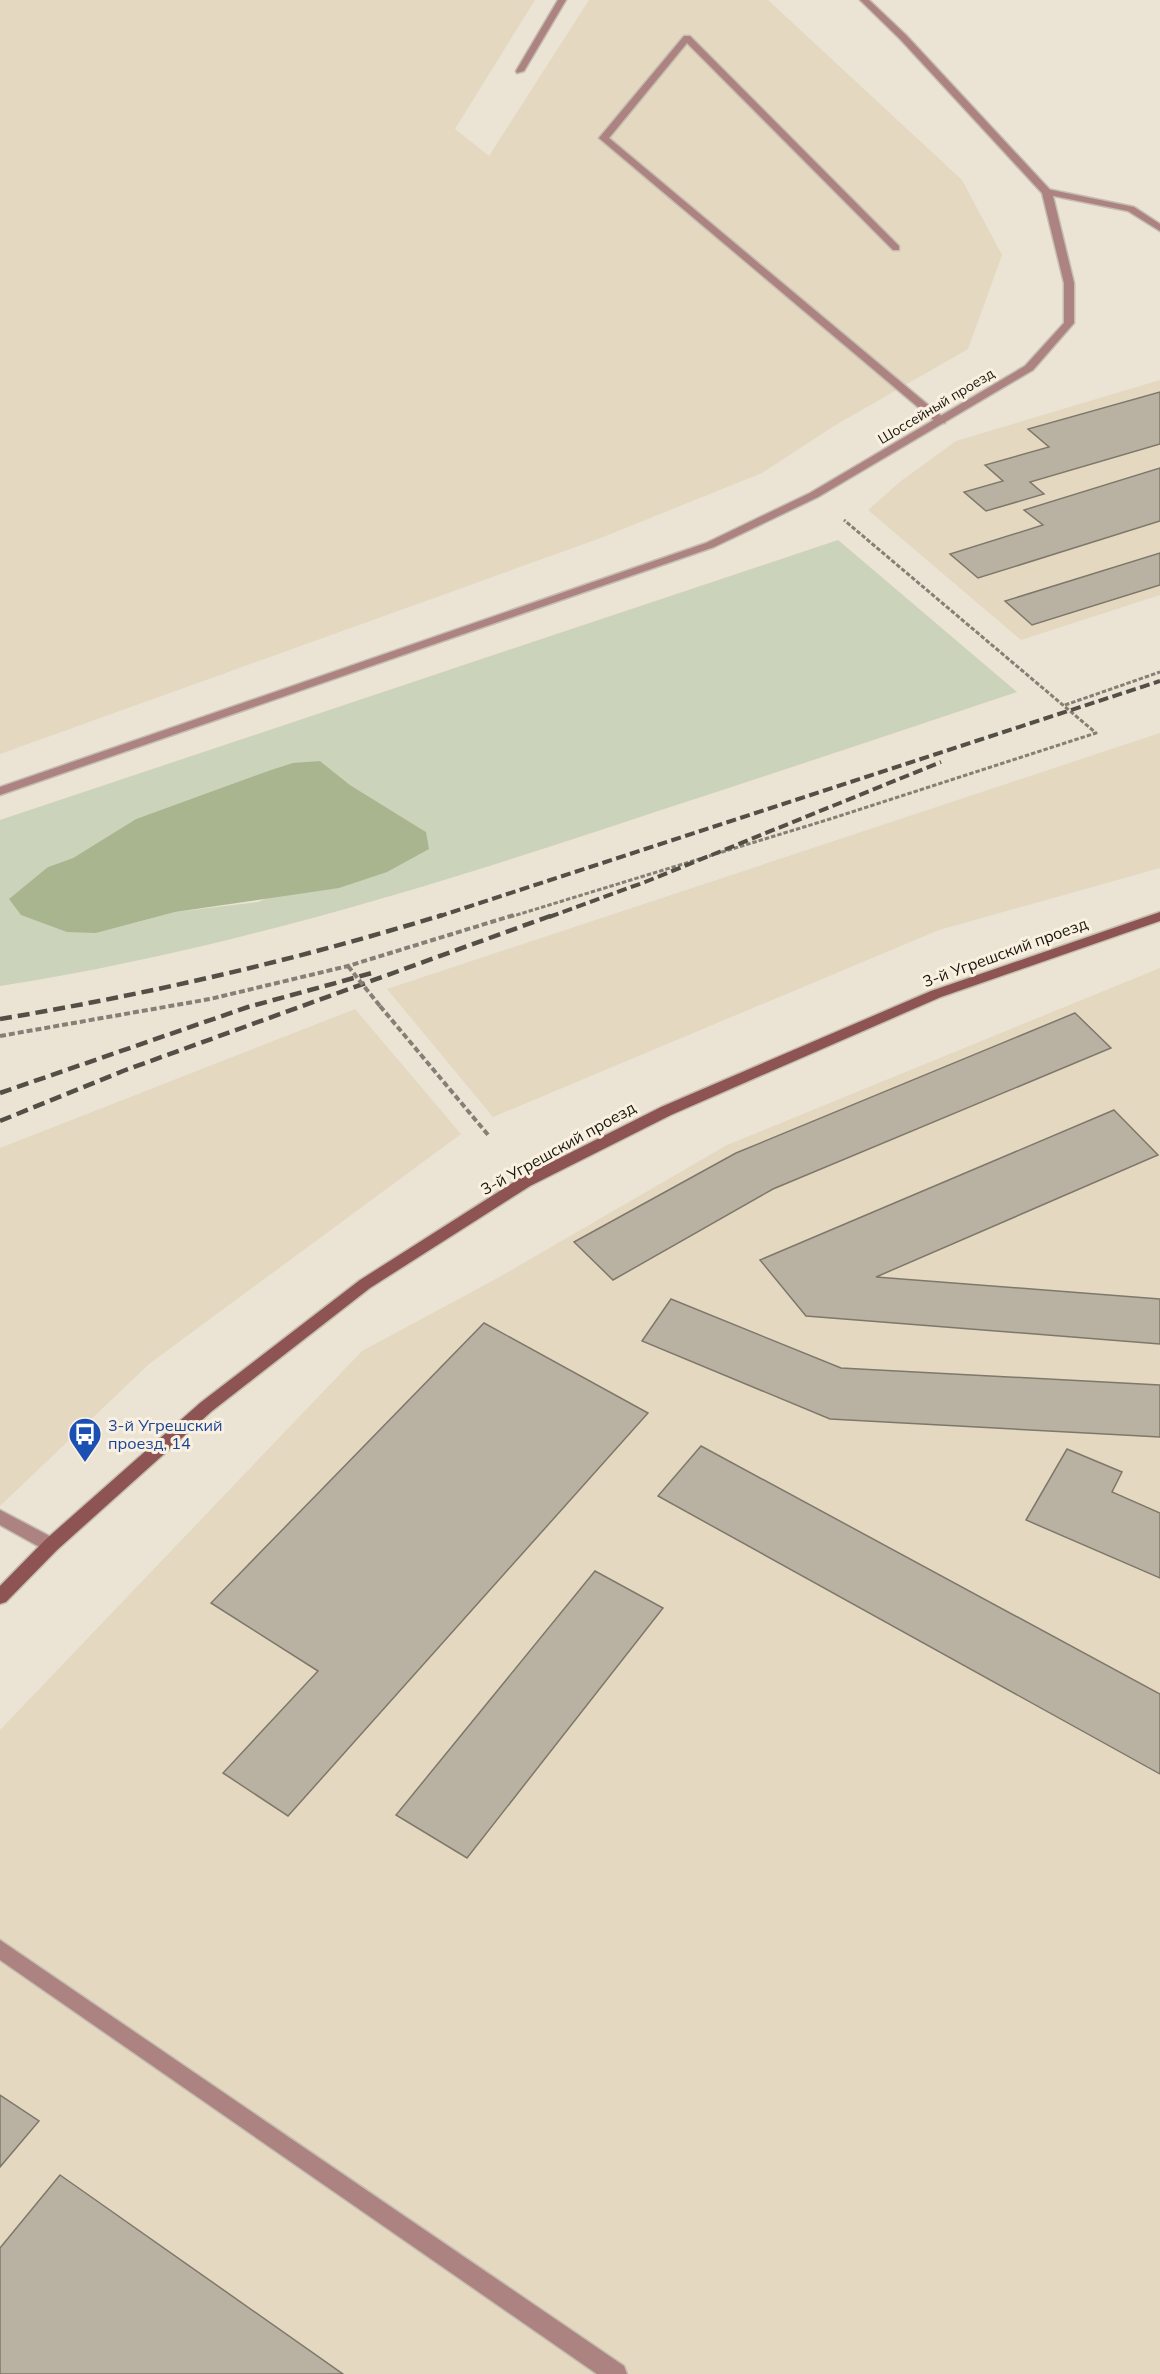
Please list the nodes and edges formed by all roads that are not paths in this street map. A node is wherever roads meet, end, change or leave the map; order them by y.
1 (562, 0) edge
2 (864, 0) edge
3 (520, 70) dead end
4 (1047, 192) junction
5 (1160, 228) edge
6 (896, 248) dead end
7 (941, 421) junction
8 (0, 791) edge
9 (1160, 916) edge
10 (0, 1517) edge
11 (51, 1545) junction
12 (0, 1597) edge
13 (0, 1949) edge
14 (616, 2374) edge

1 - 3 street
2 - 4 street, Шоссейный проезд
4 - 5 street
4 - 7 street, Шоссейный проезд
6 - 7 street
7 - 8 street, Шоссейный проезд
9 - 11 street, 3-й Угрешский проезд
10 - 11 street
11 - 12 street, 3-й Угрешский проезд
13 - 14 street

